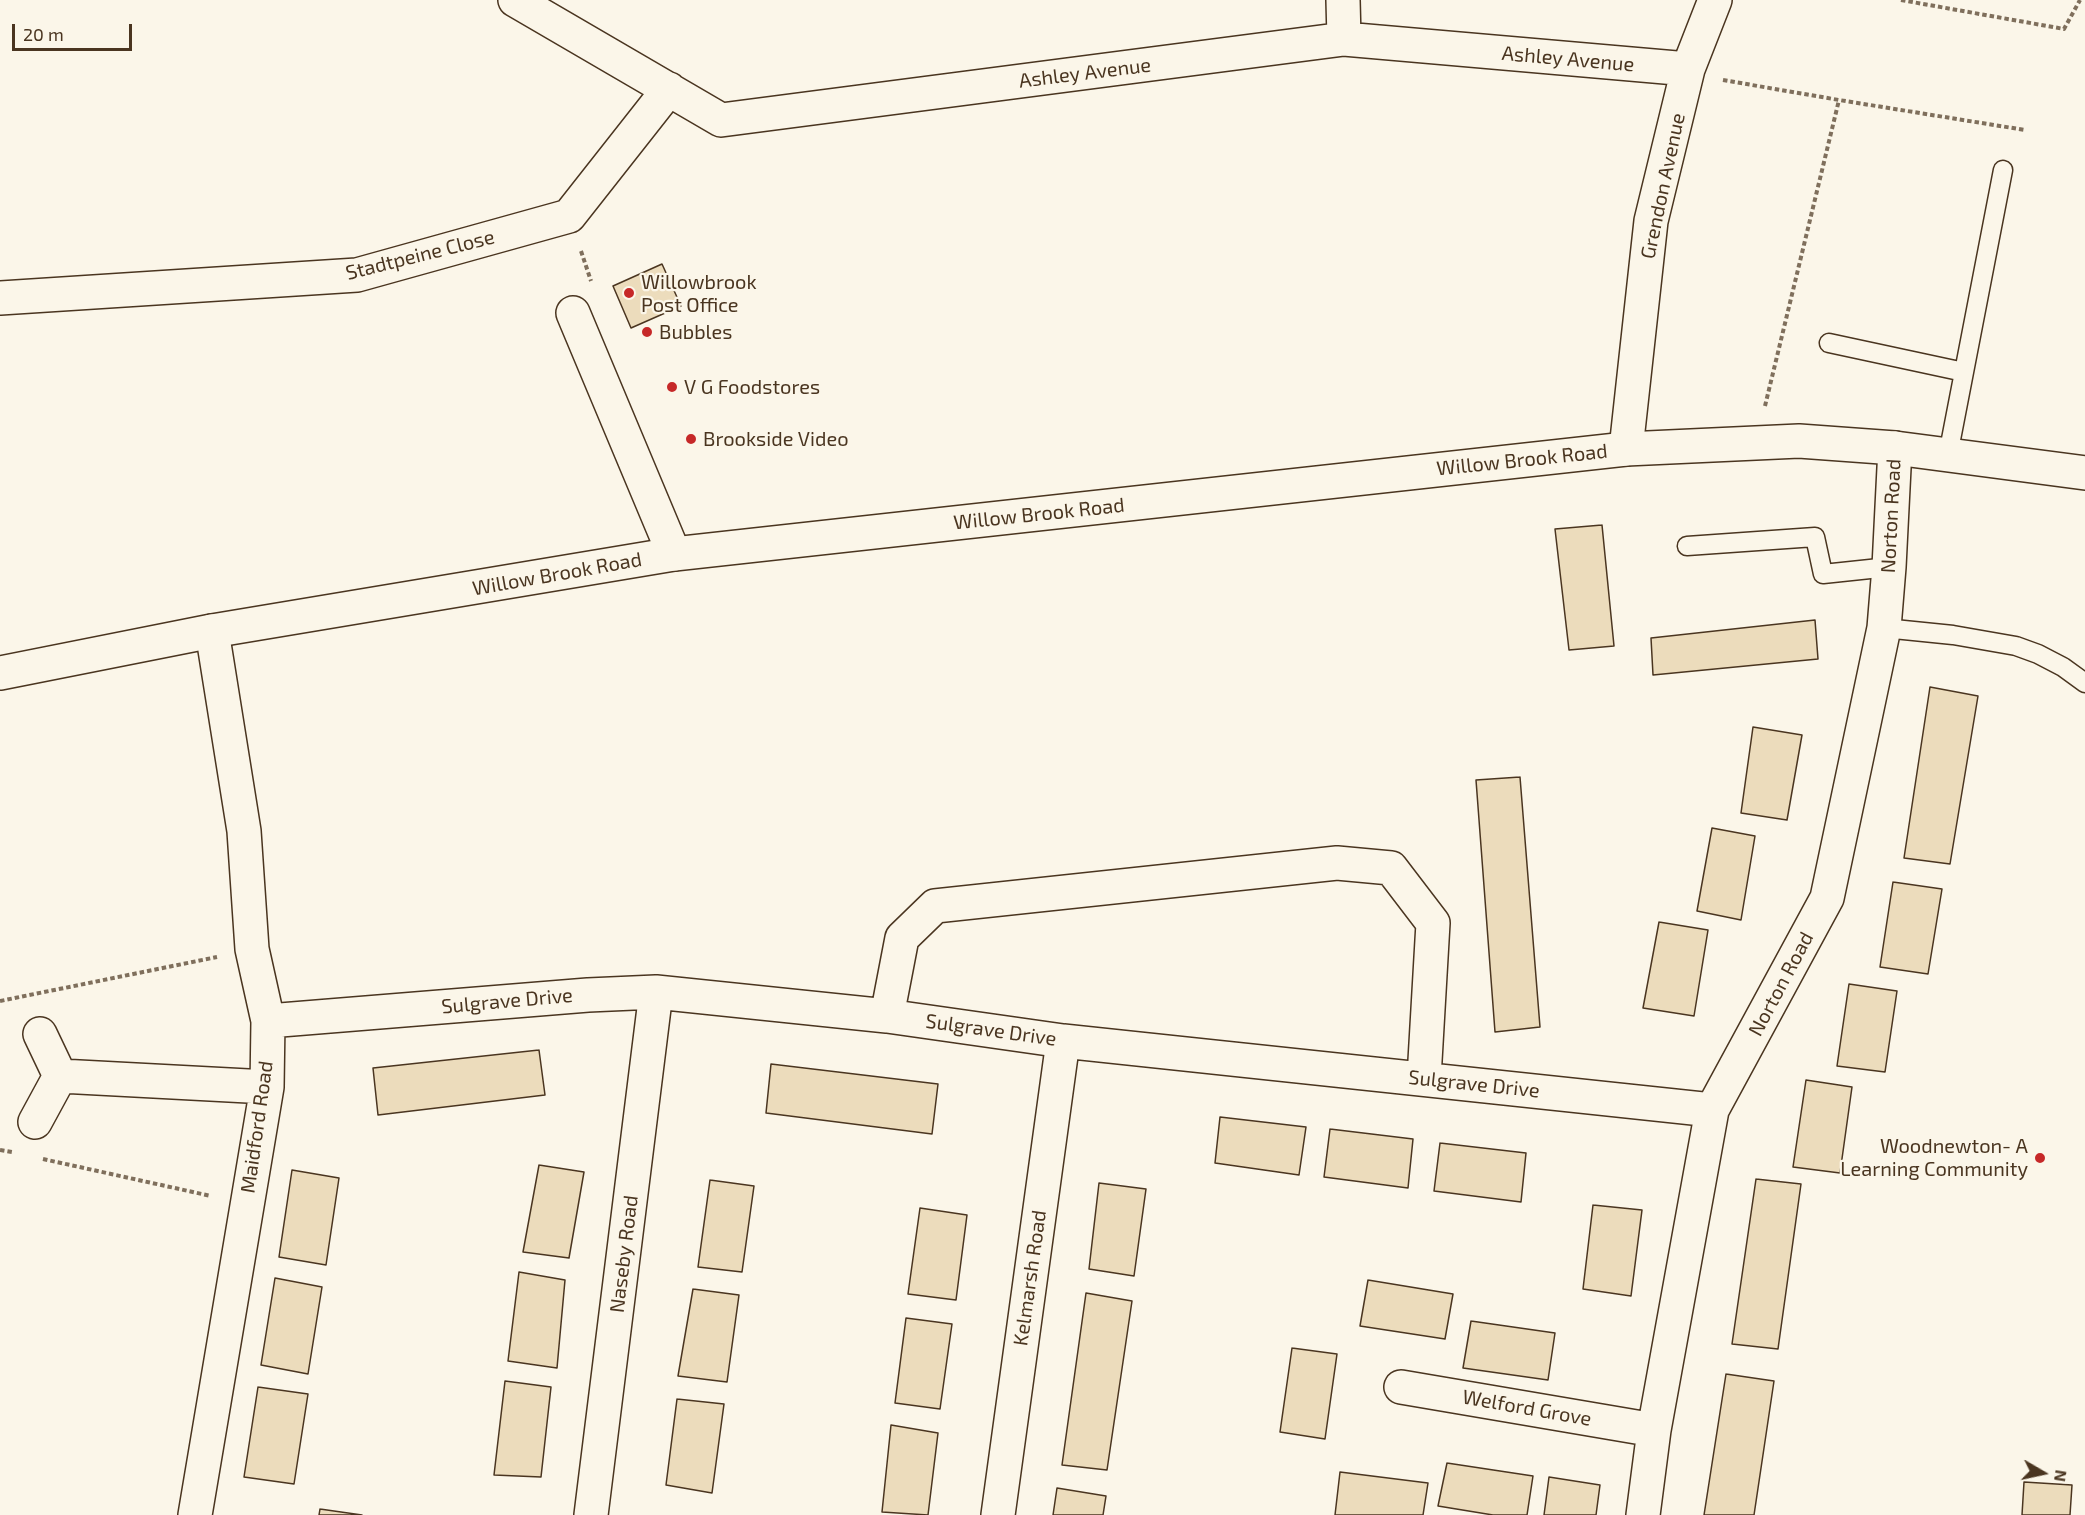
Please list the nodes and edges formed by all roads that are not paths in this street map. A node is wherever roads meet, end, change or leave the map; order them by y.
1 (515, 0) edge
2 (1343, 0) edge
3 (1715, 0) edge
4 (1344, 39) junction
5 (1688, 69) junction
6 (669, 90) junction
7 (2003, 170) dead end
8 (0, 298) edge
9 (573, 313) road end
10 (1829, 344) dead end
11 (1964, 372) junction
12 (1895, 448) junction
13 (1626, 449) junction
14 (1948, 455) junction
15 (2085, 473) edge
16 (1687, 546) dead end
17 (674, 554) junction
18 (1889, 567) junction
19 (1884, 628) junction
20 (212, 631) junction
21 (0, 673) edge
22 (2085, 683) edge
23 (656, 992) junction
24 (887, 1016) junction
25 (268, 1021) junction
26 (40, 1034) dead end
27 (1063, 1041) junction
28 (60, 1076) junction
29 (1424, 1078) junction
30 (267, 1087) junction
31 (1712, 1110) junction
32 (35, 1122) dead end
33 (1401, 1387) dead end
34 (1654, 1430) junction
35 (195, 1515) edge
36 (591, 1515) edge
37 (998, 1515) edge
38 (1644, 1515) edge

1 - 6 street, Ashley Avenue
2 - 4 street
3 - 5 street, Grendon Avenue
4 - 5 street, Ashley Avenue
4 - 6 street, Ashley Avenue
5 - 13 street, Grendon Avenue
6 - 8 street, Stadtpeine Close
7 - 11 lane
9 - 17 street
10 - 11 lane
11 - 14 lane
12 - 13 street, Willow Brook Road
12 - 14 street, Willow Brook Road
12 - 18 street, Norton Road
13 - 17 street, Willow Brook Road
14 - 15 street, Willow Brook Road
16 - 18 lane
17 - 20 street, Willow Brook Road
18 - 19 street, Norton Road
19 - 22 lane
19 - 31 street, Norton Road
20 - 21 street, Willow Brook Road
20 - 25 street, Maidford Road
23 - 24 street, Sulgrave Drive
23 - 25 street, Sulgrave Drive
23 - 36 street, Naseby Road
24 - 27 street, Sulgrave Drive
24 - 29 street
25 - 30 street, Maidford Road
26 - 28 street
27 - 29 street, Sulgrave Drive
27 - 37 street, Kelmarsh Road
28 - 30 street
28 - 32 street
29 - 31 street, Sulgrave Drive
30 - 35 street, Maidford Road
31 - 34 street, Norton Road
33 - 34 street, Welford Grove
34 - 38 street, Norton Road

